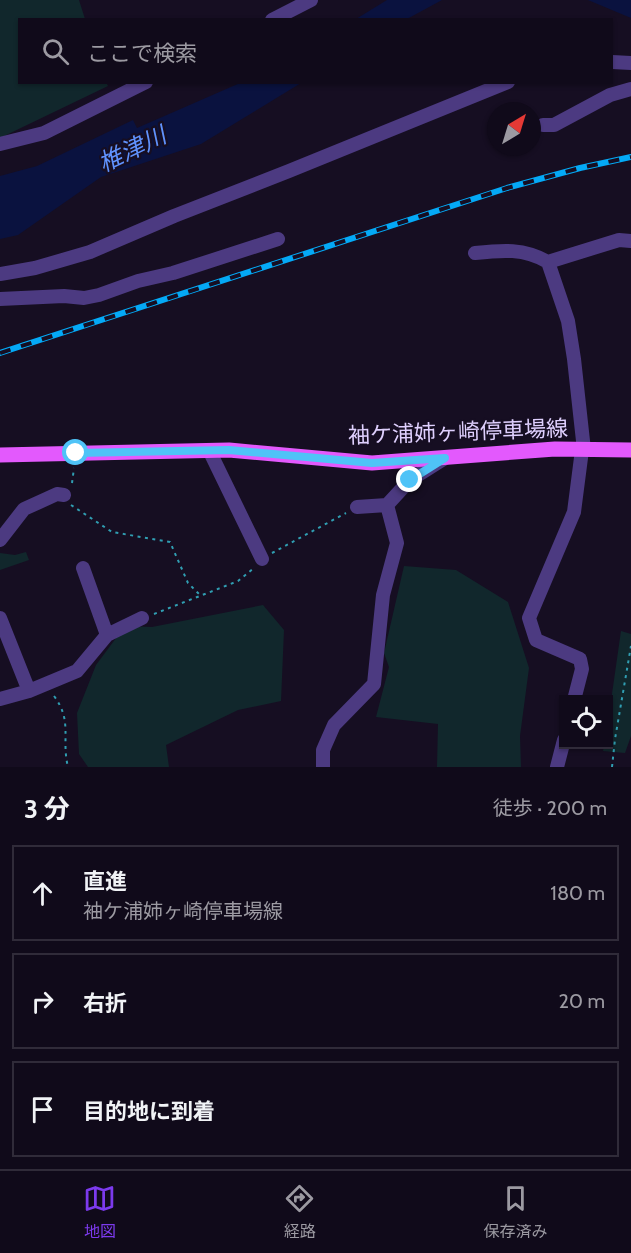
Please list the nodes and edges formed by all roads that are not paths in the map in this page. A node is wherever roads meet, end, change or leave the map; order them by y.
1 (311, 0) edge
2 (276, 18) edge
3 (613, 62) edge
4 (631, 63) edge
5 (142, 84) edge
6 (503, 84) edge
7 (631, 89) edge
8 (543, 124) dead end
9 (0, 144) edge
10 (278, 239) dead end
11 (625, 241) edge
12 (475, 253) dead end
13 (548, 262) junction
14 (0, 274) edge
15 (2, 299) edge
16 (209, 450) junction
17 (583, 450) junction
18 (631, 450) edge
19 (0, 455) edge
20 (445, 458) junction
21 (64, 495) road end
22 (387, 505) junction
23 (357, 507) dead end
24 (0, 540) edge
25 (262, 560) dead end
26 (83, 568) dead end
27 (0, 618) edge
28 (142, 618) dead end
29 (106, 635) junction
30 (30, 691) junction
31 (575, 695) edge
32 (0, 699) edge
33 (562, 749) edge
34 (323, 767) edge
35 (557, 767) edge

1 - 2 street
3 - 4 street
5 - 9 street
6 - 14 street
7 - 8 street
10 - 15 street
11 - 13 street
12 - 13 street
13 - 17 street
16 - 19 main road, 袖ケ浦姉ヶ崎停車場線
16 - 20 main road, 袖ケ浦姉ヶ崎停車場線
16 - 25 street
17 - 18 main road, 袖ケ浦姉ヶ崎停車場線
17 - 20 main road, 袖ケ浦姉ヶ崎停車場線
17 - 31 street
20 - 22 street
21 - 24 street
22 - 23 street
22 - 34 street
26 - 29 street
27 - 30 street
28 - 29 street
29 - 30 street
30 - 32 street
33 - 35 street

